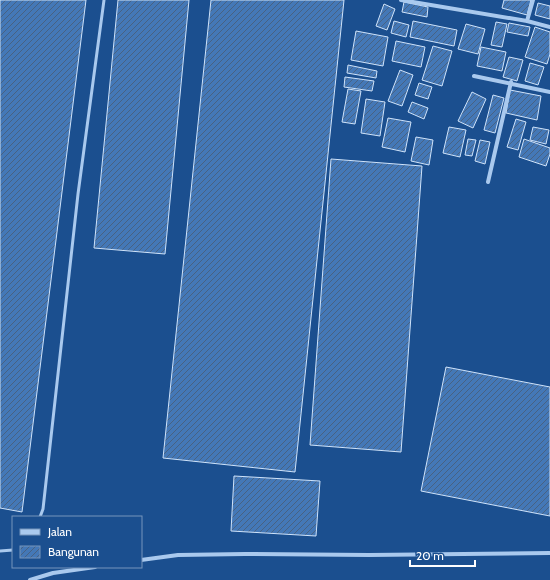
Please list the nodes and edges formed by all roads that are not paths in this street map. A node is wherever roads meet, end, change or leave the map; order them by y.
1 (104, 0) edge
2 (402, 0) edge
3 (533, 0) edge
4 (417, 2) edge
5 (527, 21) junction
6 (550, 27) edge
7 (474, 76) dead end
8 (511, 82) junction
9 (550, 92) edge
10 (488, 182) dead end
11 (40, 516) edge
12 (12, 550) edge
13 (0, 551) edge
14 (550, 552) edge
15 (142, 560) edge
16 (89, 568) edge
17 (30, 580) edge

1 - 11 lane
2 - 4 street
3 - 5 street
4 - 5 street
5 - 6 street
7 - 8 street
8 - 9 street
8 - 10 street
12 - 13 lane
14 - 15 street
16 - 17 street

